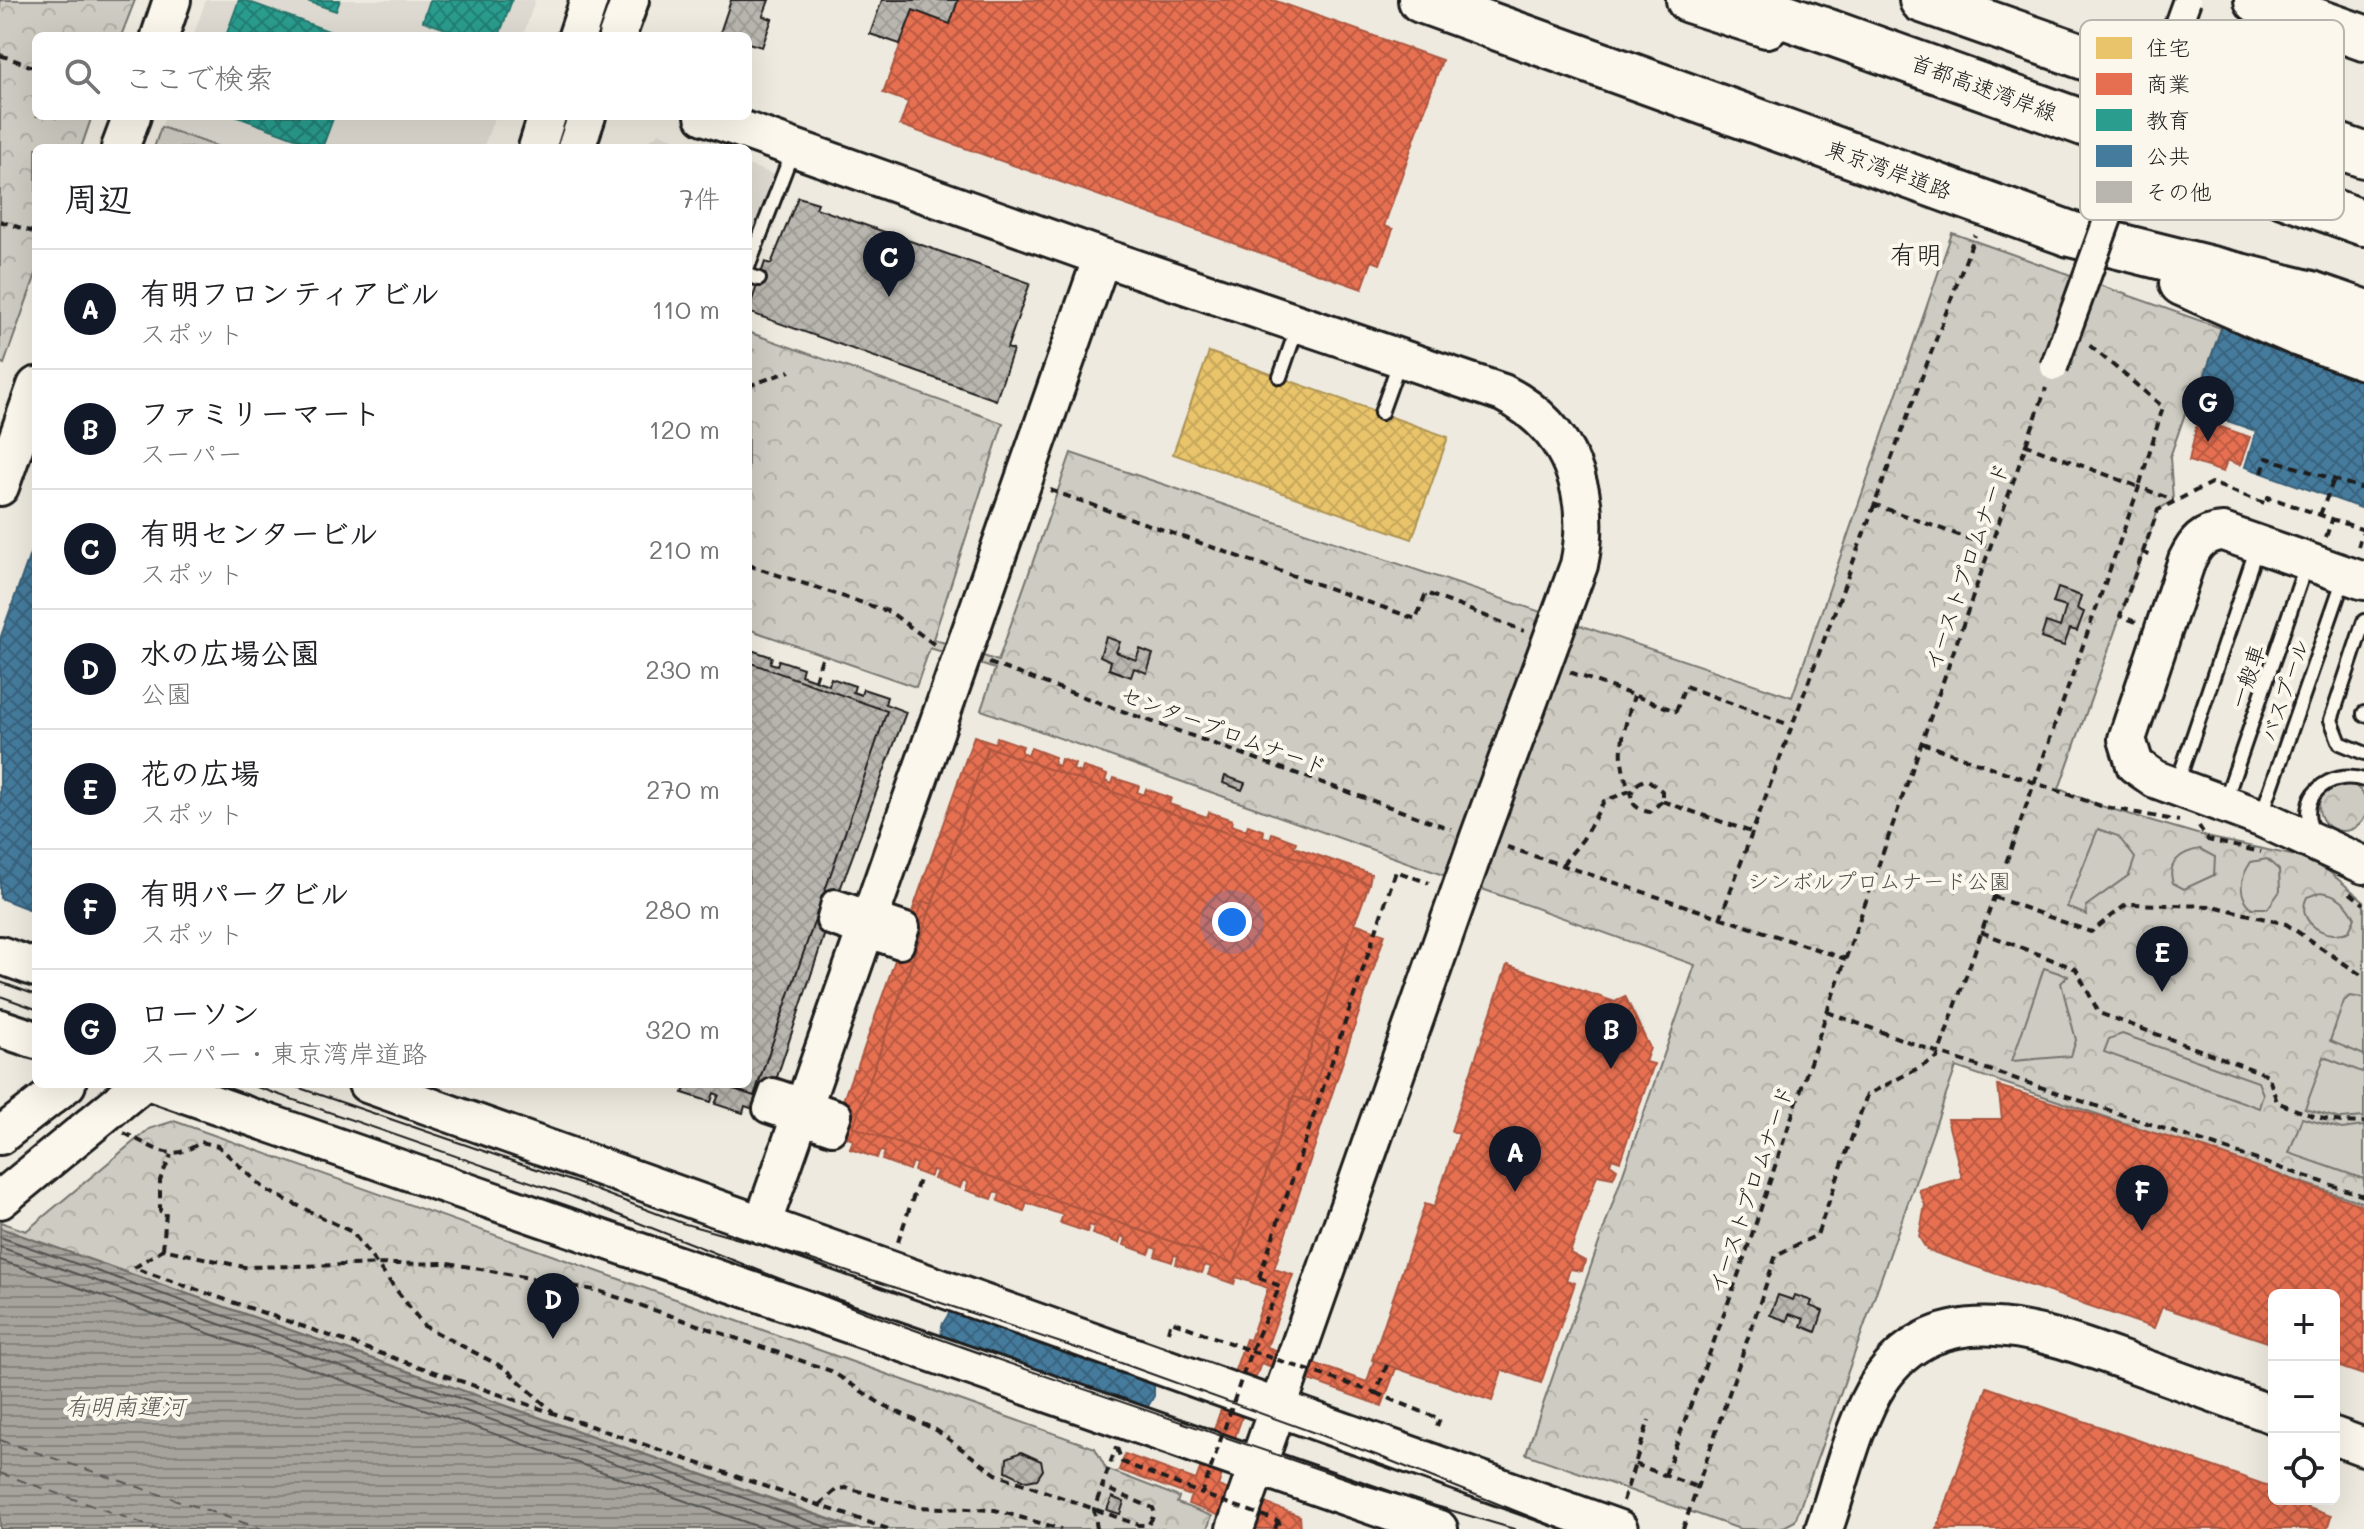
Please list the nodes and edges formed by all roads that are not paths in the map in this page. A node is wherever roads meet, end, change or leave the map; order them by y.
1 (172, 0) edge
2 (589, 0) edge
3 (630, 0) edge
4 (1421, 0) edge
5 (1689, 0) edge
6 (1739, 0) edge
7 (1922, 0) edge
8 (2187, 0) edge
9 (2257, 0) edge
10 (2332, 0) edge
11 (2364, 12) edge
12 (2180, 20) edge
13 (2313, 20) edge
14 (2344, 31) edge
15 (161, 32) edge
16 (578, 32) edge
17 (618, 32) edge
18 (2364, 38) edge
19 (1879, 50) junction
20 (2080, 55) edge
21 (130, 120) edge
22 (546, 120) edge
23 (586, 120) edge
24 (716, 120) edge
25 (2080, 122) edge
26 (122, 144) edge
27 (538, 144) edge
28 (577, 144) edge
29 (794, 147) junction
30 (2344, 148) edge
31 (2364, 155) edge
32 (2107, 220) edge
33 (2070, 234) junction
34 (752, 257) edge
35 (1102, 257) junction
36 (2364, 312) edge
37 (1299, 322) junction
38 (1401, 357) junction
39 (2364, 357) edge
40 (2054, 367) road end
41 (1280, 377) dead end
42 (32, 397) edge
43 (1381, 413) dead end
44 (0, 487) edge
45 (2258, 544) junction
46 (2316, 550) junction
47 (2358, 568) edge
48 (2364, 621) edge
49 (2364, 753) edge
50 (2364, 780) edge
51 (2176, 787) junction
52 (2211, 814) junction
53 (2261, 818) junction
54 (2328, 846) junction
55 (2364, 846) edge
56 (2354, 876) edge
57 (0, 955) edge
58 (32, 967) edge
59 (0, 1028) edge
60 (32, 1039) edge
61 (62, 1088) edge
62 (136, 1088) edge
63 (168, 1088) edge
64 (378, 1088) edge
65 (0, 1136) edge
66 (0, 1200) edge
67 (762, 1225) junction
68 (1278, 1408) junction
69 (2268, 1413) edge
70 (2340, 1438) edge
71 (2364, 1447) edge
72 (1257, 1466) junction
73 (1621, 1516) edge
74 (1235, 1529) edge
75 (1439, 1529) edge
76 (1824, 1529) edge

1 - 15 street
2 - 16 street
3 - 17 street
4 - 33 highway, 東京湾岸道路
5 - 19 highway
6 - 19 highway, 首都高速湾岸線
7 - 20 highway
8 - 12 street, bridge
9 - 13 highway
10 - 11 highway
14 - 18 highway
19 - 25 highway, 首都高速湾岸線
21 - 26 street
22 - 27 street
23 - 28 street
24 - 29 street
29 - 34 lane
29 - 35 street
30 - 31 highway
32 - 40 street, bridge
33 - 36 highway, 東京湾岸道路
33 - 39 highway
35 - 37 street
35 - 67 street
37 - 38 street
37 - 41 lane
38 - 43 lane
38 - 68 street
42 - 44 street
45 - 46 street
45 - 51 lane
45 - 51 street
46 - 47 street
46 - 52 lane, 一般車
47 - 53 lane, バスプール
48 - 49 lane
50 - 54 lane
51 - 52 street
52 - 53 street
53 - 54 street
54 - 55 street
54 - 56 street
57 - 58 street
59 - 60 street
61 - 65 street
62 - 66 street
63 - 72 street
64 - 67 street
67 - 68 street
68 - 72 street
68 - 73 street
69 - 76 street
70 - 71 street
72 - 74 street
72 - 75 street

